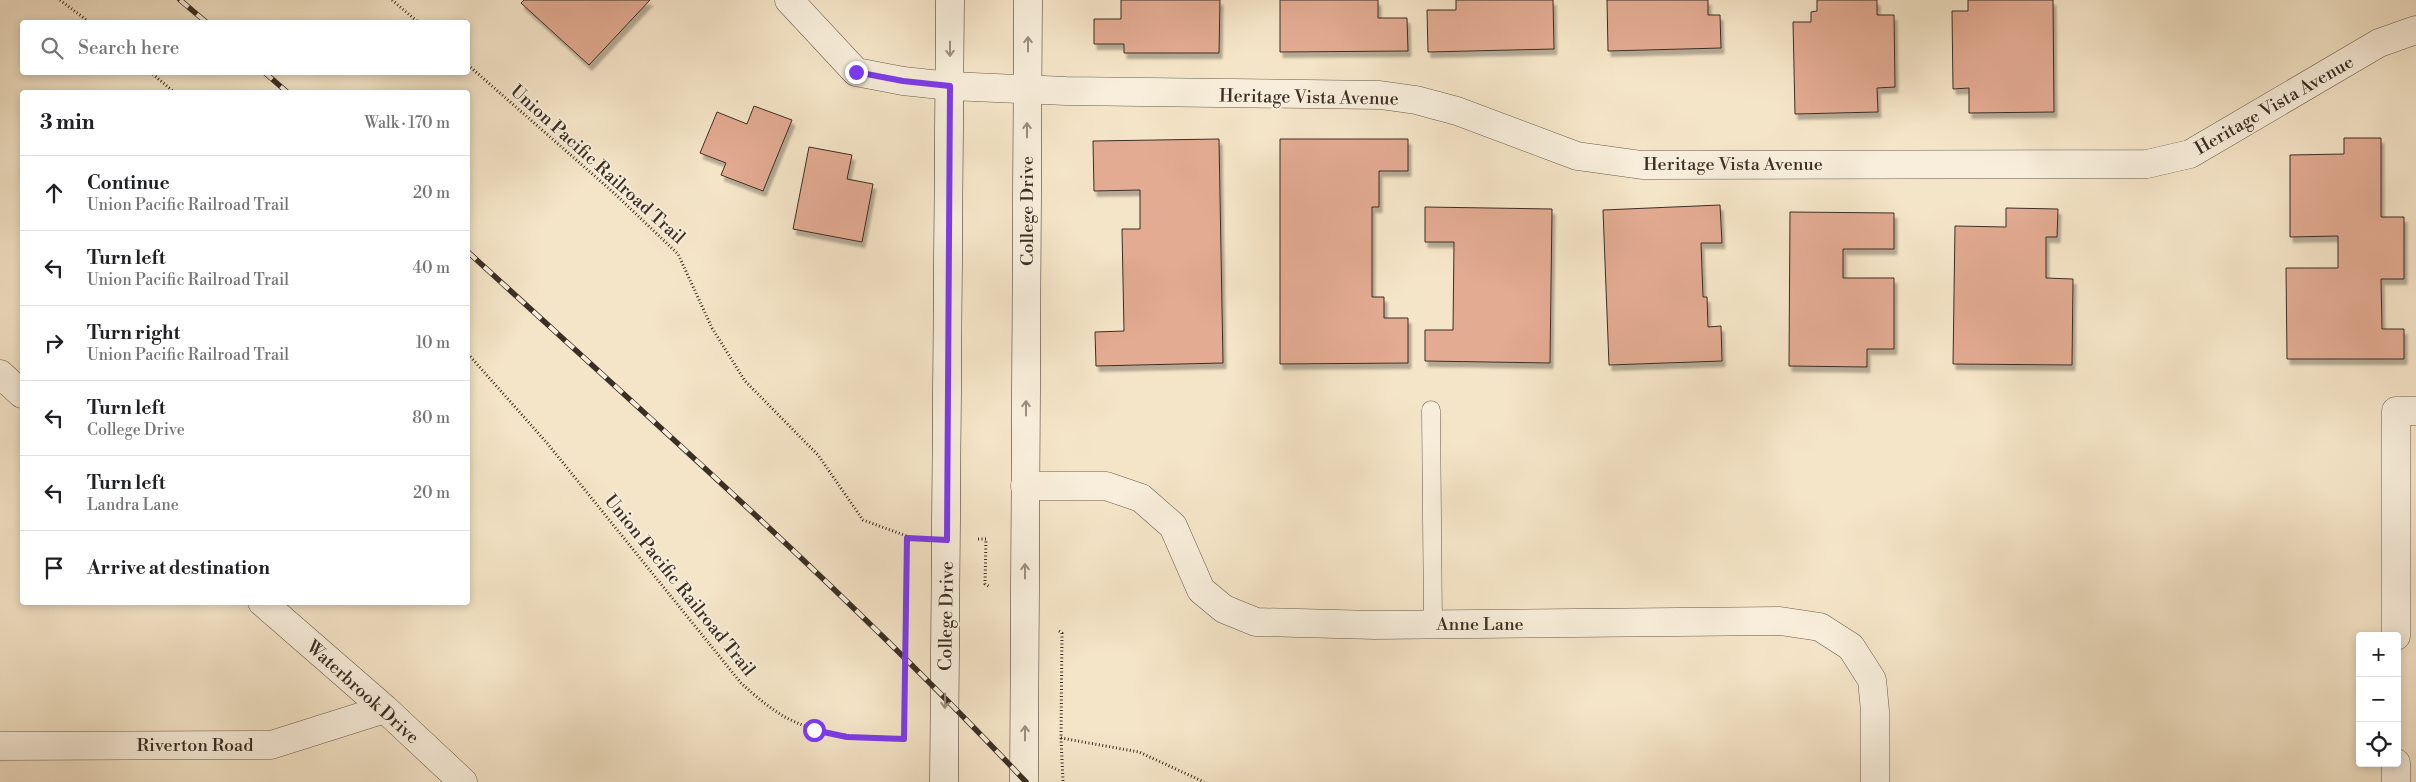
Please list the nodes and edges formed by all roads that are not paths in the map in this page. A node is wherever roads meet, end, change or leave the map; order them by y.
1 (788, 0) edge
2 (950, 0) edge
3 (1028, 0) edge
4 (2416, 30) edge
5 (950, 86) junction
6 (1027, 89) junction
7 (0, 374) edge
8 (20, 392) edge
9 (1431, 410) dead end
10 (2406, 411) edge
11 (1025, 486) junction
12 (265, 605) edge
13 (1433, 624) junction
14 (2396, 632) edge
15 (385, 709) junction
16 (0, 746) edge
17 (2396, 767) edge
18 (463, 782) edge
19 (944, 782) edge
20 (1024, 782) edge
21 (1875, 782) edge
22 (2396, 782) edge

1 - 5 street, Heritage Vista Avenue
2 -> 5 street, College Drive
6 -> 3 street, College Drive
4 - 6 street, Heritage Vista Avenue
5 - 6 street, Heritage Vista Avenue
5 -> 19 street, College Drive
11 -> 6 street, College Drive
7 - 8 street
9 - 13 lane
10 - 14 street
11 - 13 street, Anne Lane
20 -> 11 street, College Drive
12 - 15 street, Waterbrook Drive
13 - 21 street, Anne Lane
15 - 16 street, Riverton Road
15 - 18 street, Waterbrook Drive
17 - 22 street

